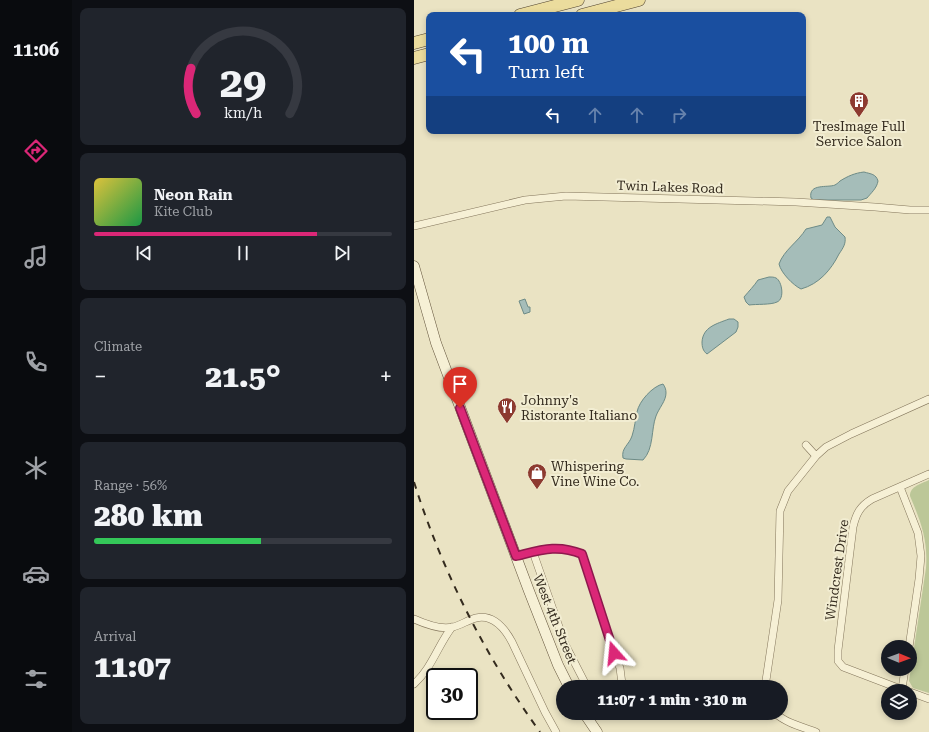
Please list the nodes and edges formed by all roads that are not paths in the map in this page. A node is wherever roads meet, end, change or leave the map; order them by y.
1 (578, 0) edge
2 (639, 0) edge
3 (617, 3) edge
4 (532, 12) edge
5 (591, 12) edge
6 (426, 40) edge
7 (414, 43) edge
8 (426, 55) edge
9 (414, 58) edge
10 (929, 210) edge
11 (414, 226) edge
12 (414, 266) edge
13 (929, 399) edge
14 (806, 445) dead end
15 (816, 456) junction
16 (929, 474) edge
17 (900, 487) junction
18 (533, 552) junction
19 (516, 556) junction
20 (414, 619) edge
21 (452, 627) junction
22 (910, 640) edge
23 (566, 680) edge
24 (583, 680) edge
25 (622, 680) edge
26 (766, 680) edge
27 (414, 684) edge
28 (887, 684) edge
29 (917, 695) edge
30 (929, 699) edge
31 (589, 720) edge
32 (783, 720) edge
33 (556, 732) edge
34 (598, 732) edge
35 (816, 732) edge

1 - 4 main road
2 - 3 main road
3 - 5 main road
6 - 7 main road
8 - 9 main road
10 - 11 street, Twin Lakes Road
12 - 19 main road, West 4th Street
13 - 15 street
14 - 15 street
15 - 26 street
16 - 17 street, Windcrest Drive
17 - 22 street
17 - 28 street, Windcrest Drive
18 - 19 street
18 - 24 street
18 - 25 street
19 - 23 main road, West 4th Street
20 - 21 street
21 - 27 street
21 - 33 street
29 - 30 street
31 - 34 main road
32 - 35 street

